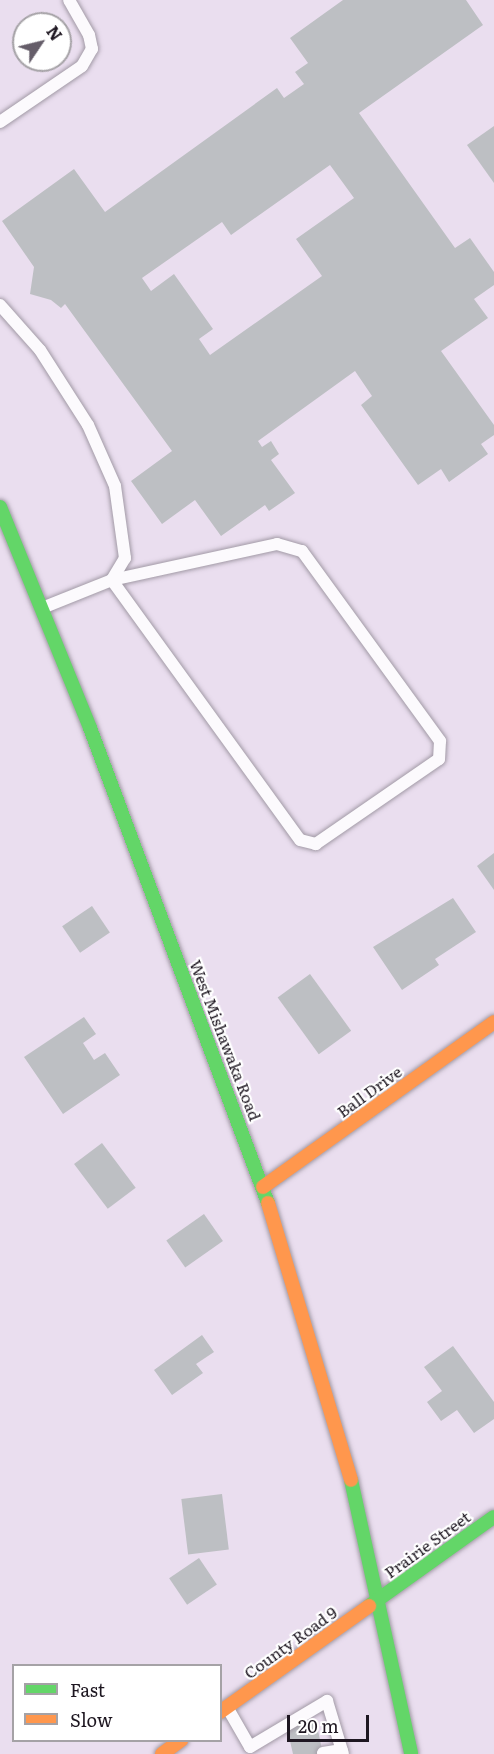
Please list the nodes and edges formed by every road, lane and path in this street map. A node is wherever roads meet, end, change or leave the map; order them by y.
1 (69, 0) edge
2 (0, 122) edge
3 (0, 304) edge
4 (0, 507) edge
5 (112, 580) junction
6 (41, 608) junction
7 (494, 1022) edge
8 (263, 1187) junction
9 (494, 1517) edge
10 (380, 1599) junction
11 (224, 1710) edge
12 (178, 1742) edge
13 (252, 1750) edge
14 (343, 1752) edge
15 (323, 1753) edge
16 (162, 1754) edge
17 (411, 1754) edge

1 - 2 lane
3 - 5 lane
4 - 6 main road, West Mishawaka Road
5 - 5 lane
5 - 6 lane
6 - 8 main road, West Mishawaka Road
7 - 8 main road, Ball Drive
8 - 10 main road, West Mishawaka Road
9 - 10 main road, Prairie Street
10 - 11 main road, County Road 9
10 - 17 main road, West Mishawaka Road
11 - 13 lane
12 - 16 main road
13 - 14 lane
14 - 15 lane

